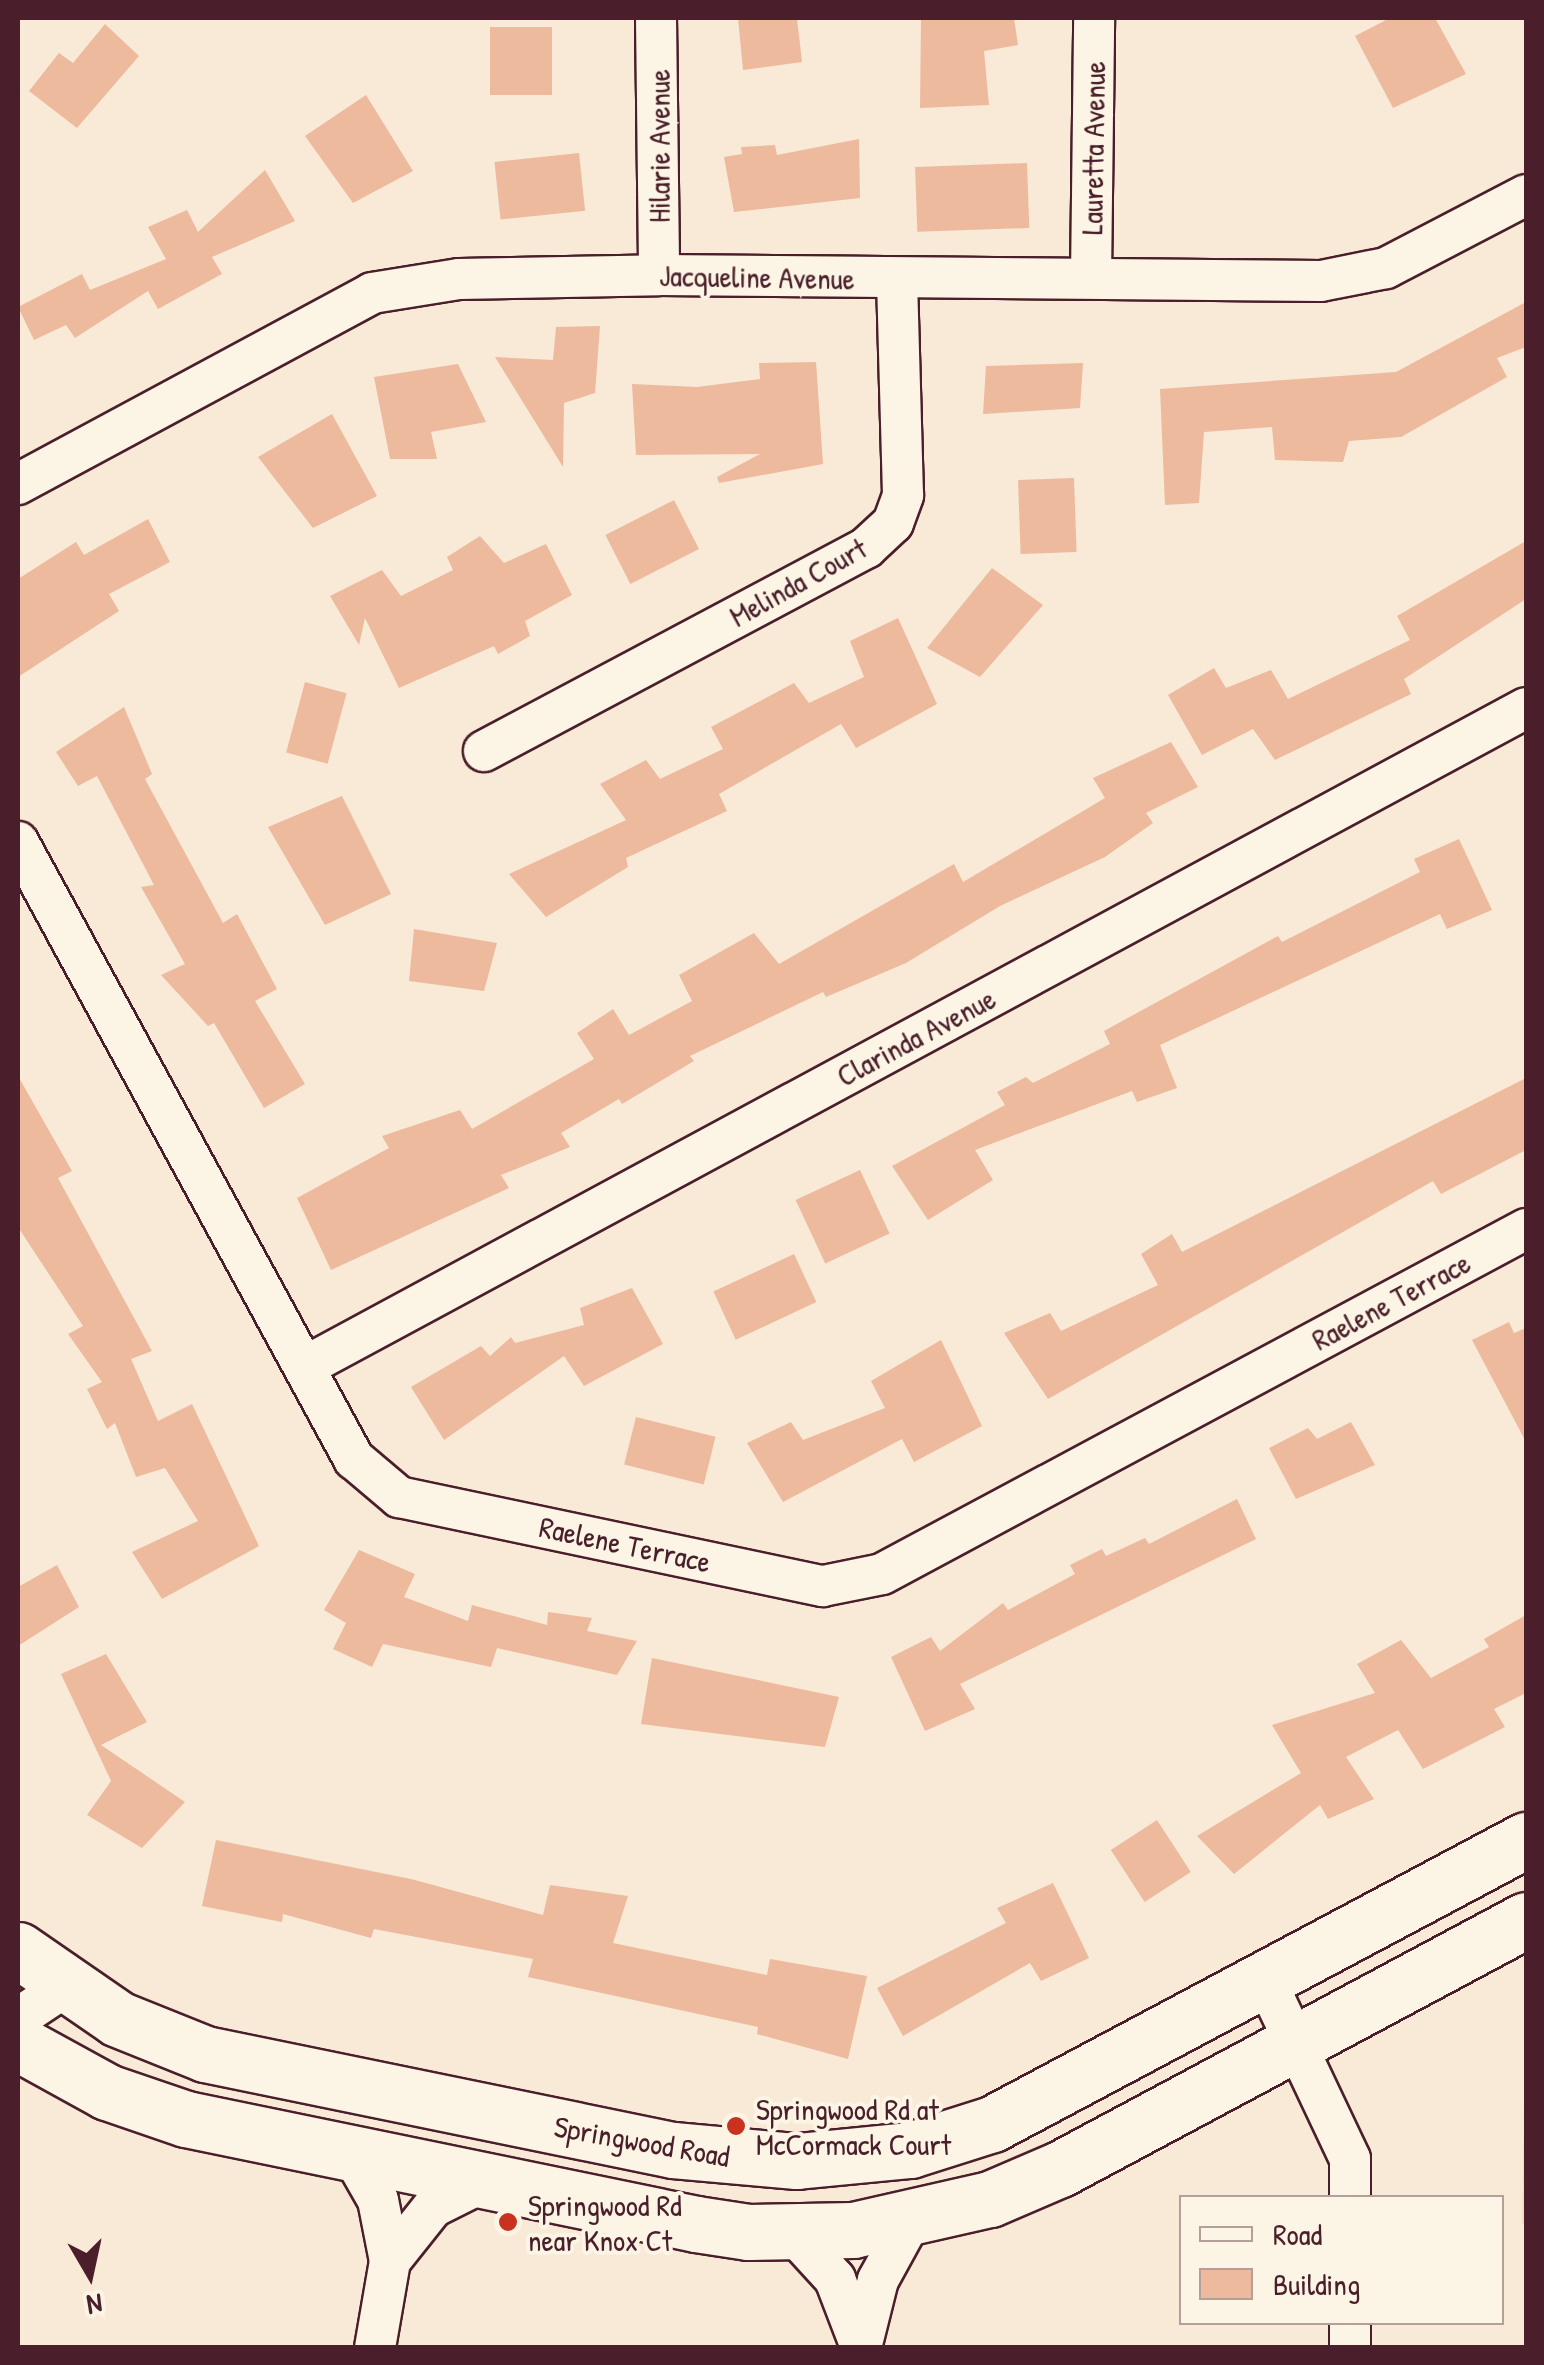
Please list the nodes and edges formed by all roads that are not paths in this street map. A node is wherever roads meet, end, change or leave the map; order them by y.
1 (656, 18) edge
2 (1094, 18) edge
3 (1526, 195) edge
4 (659, 274) junction
5 (1091, 278) junction
6 (896, 280) junction
7 (18, 484) edge
8 (1526, 708) edge
9 (484, 752) dead end
10 (18, 842) edge
11 (1526, 1229) edge
12 (306, 1366) junction
13 (1526, 1840) edge
14 (1526, 1920) edge
15 (18, 1950) edge
16 (1266, 1980) junction
17 (65, 1987) junction
18 (18, 2018) edge
19 (18, 2043) edge
20 (1297, 2044) junction
21 (350, 2151) junction
22 (485, 2181) junction
23 (1350, 2195) edge
24 (912, 2220) junction
25 (792, 2232) junction
26 (390, 2261) junction
27 (861, 2347) edge
28 (375, 2348) edge

1 - 4 street, Hilarie Avenue
2 - 5 street, Lauretta Avenue
3 - 5 street, Jacqueline Avenue
4 - 6 street, Jacqueline Avenue
4 - 7 street, Jacqueline Avenue
5 - 6 street, Jacqueline Avenue
6 - 9 street, Melinda Court
8 - 12 street, Clarinda Avenue
10 - 12 street, Raelene Terrace
11 - 12 street, Raelene Terrace
13 - 16 main road, Springwood Road
14 - 20 main road
15 - 17 main road, Springwood Road
16 - 17 main road, Springwood Road
16 - 20 street
17 - 18 street
19 - 21 main road
20 - 23 street
20 - 24 main road
21 - 22 main road
21 - 26 street
22 - 25 main road
22 - 26 street
24 - 25 main road
24 - 27 street
25 - 27 street
26 - 28 street

